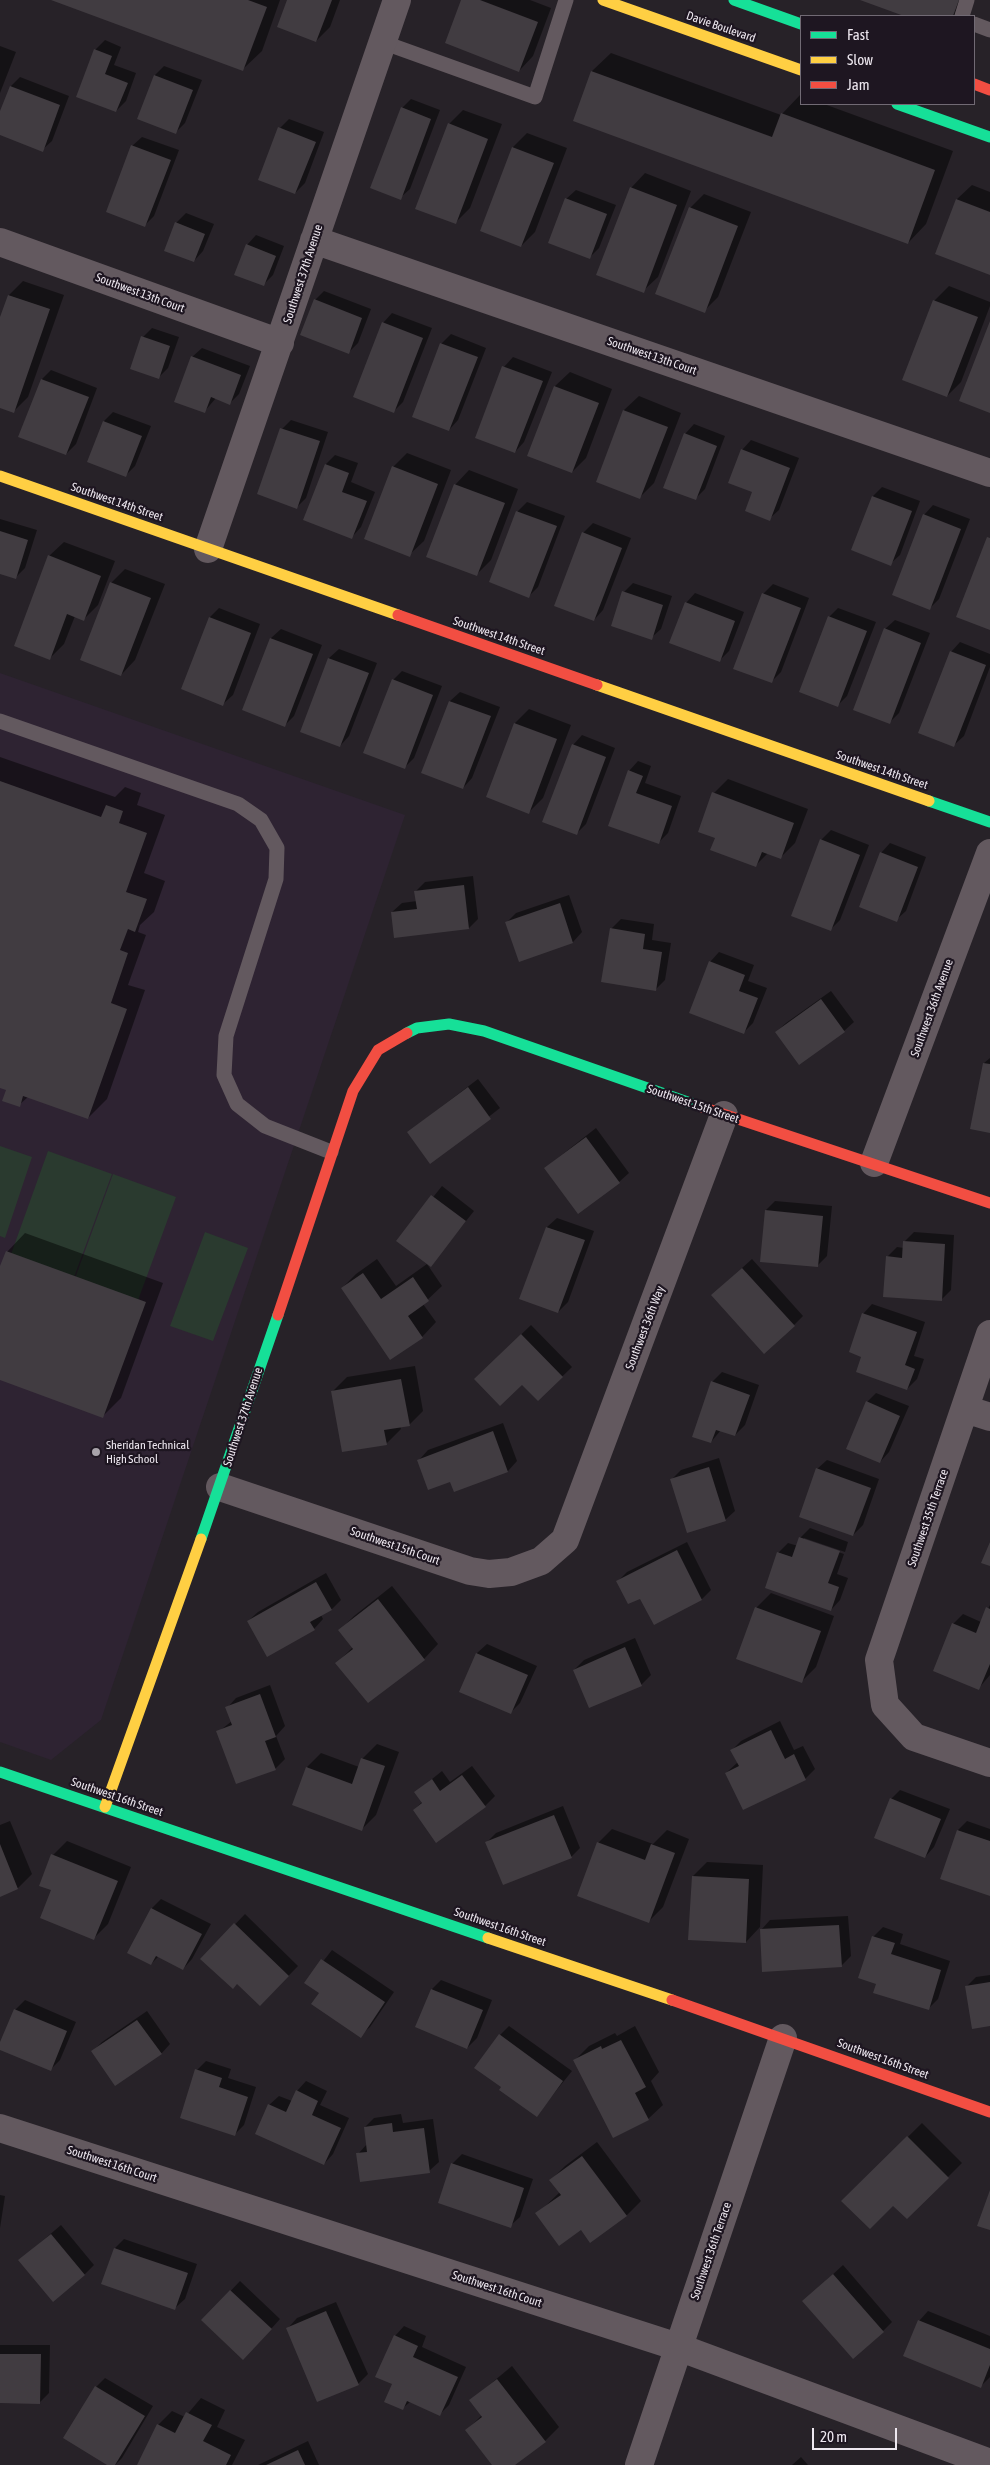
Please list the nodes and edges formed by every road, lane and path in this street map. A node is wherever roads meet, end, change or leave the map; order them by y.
1 (397, 0) edge
2 (566, 0) edge
3 (603, 0) edge
4 (734, 0) edge
5 (967, 0) edge
6 (962, 15) edge
7 (800, 24) edge
8 (975, 24) edge
9 (990, 30) edge
10 (382, 42) junction
11 (800, 70) edge
12 (975, 84) edge
13 (990, 90) edge
14 (900, 105) edge
15 (990, 136) edge
16 (314, 240) junction
17 (0, 242) edge
18 (280, 343) junction
19 (990, 473) edge
20 (0, 476) edge
21 (208, 549) junction
22 (0, 721) edge
23 (990, 822) edge
24 (990, 853) edge
25 (396, 1038) joint
26 (724, 1115) junction
27 (331, 1152) junction
28 (874, 1163) junction
29 (990, 1203) edge
30 (990, 1334) edge
31 (978, 1413) edge
32 (220, 1487) junction
33 (565, 1540) joint
34 (990, 1763) edge
35 (0, 1772) edge
36 (105, 1807) junction
37 (783, 2038) junction
38 (990, 2112) edge
39 (0, 2128) edge
40 (678, 2347) junction
41 (990, 2463) edge
42 (639, 2465) edge

1 - 10 street, Southwest 37th Avenue
2 - 10 lane
3 - 11 street, Davie Boulevard
4 - 7 street
5 - 6 lane
8 - 9 lane
10 - 16 street, Southwest 37th Avenue
12 - 13 street
14 - 15 street
16 - 18 street, Southwest 37th Avenue
16 - 19 street, Southwest 13th Court
17 - 18 street, Southwest 13th Court
18 - 21 street, Southwest 37th Avenue
20 - 21 street, Southwest 14th Street
21 - 23 street, Southwest 14th Street
22 - 27 lane
24 - 28 street, Southwest 36th Avenue
25 - 26 street, Southwest 15th Street
25 - 27 street, Southwest 37th Avenue
26 - 28 street, Southwest 15th Street
26 - 33 street, Southwest 36th Way
27 - 32 street, Southwest 37th Avenue
28 - 29 street, Southwest 15th Street
30 - 31 street, Southwest 35th Terrace
31 - 34 street, Southwest 35th Terrace
32 - 33 street, Southwest 15th Court
32 - 36 street, Southwest 37th Avenue
35 - 36 street, Southwest 16th Street
36 - 37 street, Southwest 16th Street
37 - 38 street, Southwest 16th Street
37 - 40 street, Southwest 36th Terrace
39 - 40 street, Southwest 16th Court
40 - 41 street, Southwest 16th Court
40 - 42 street, Southwest 36th Terrace

